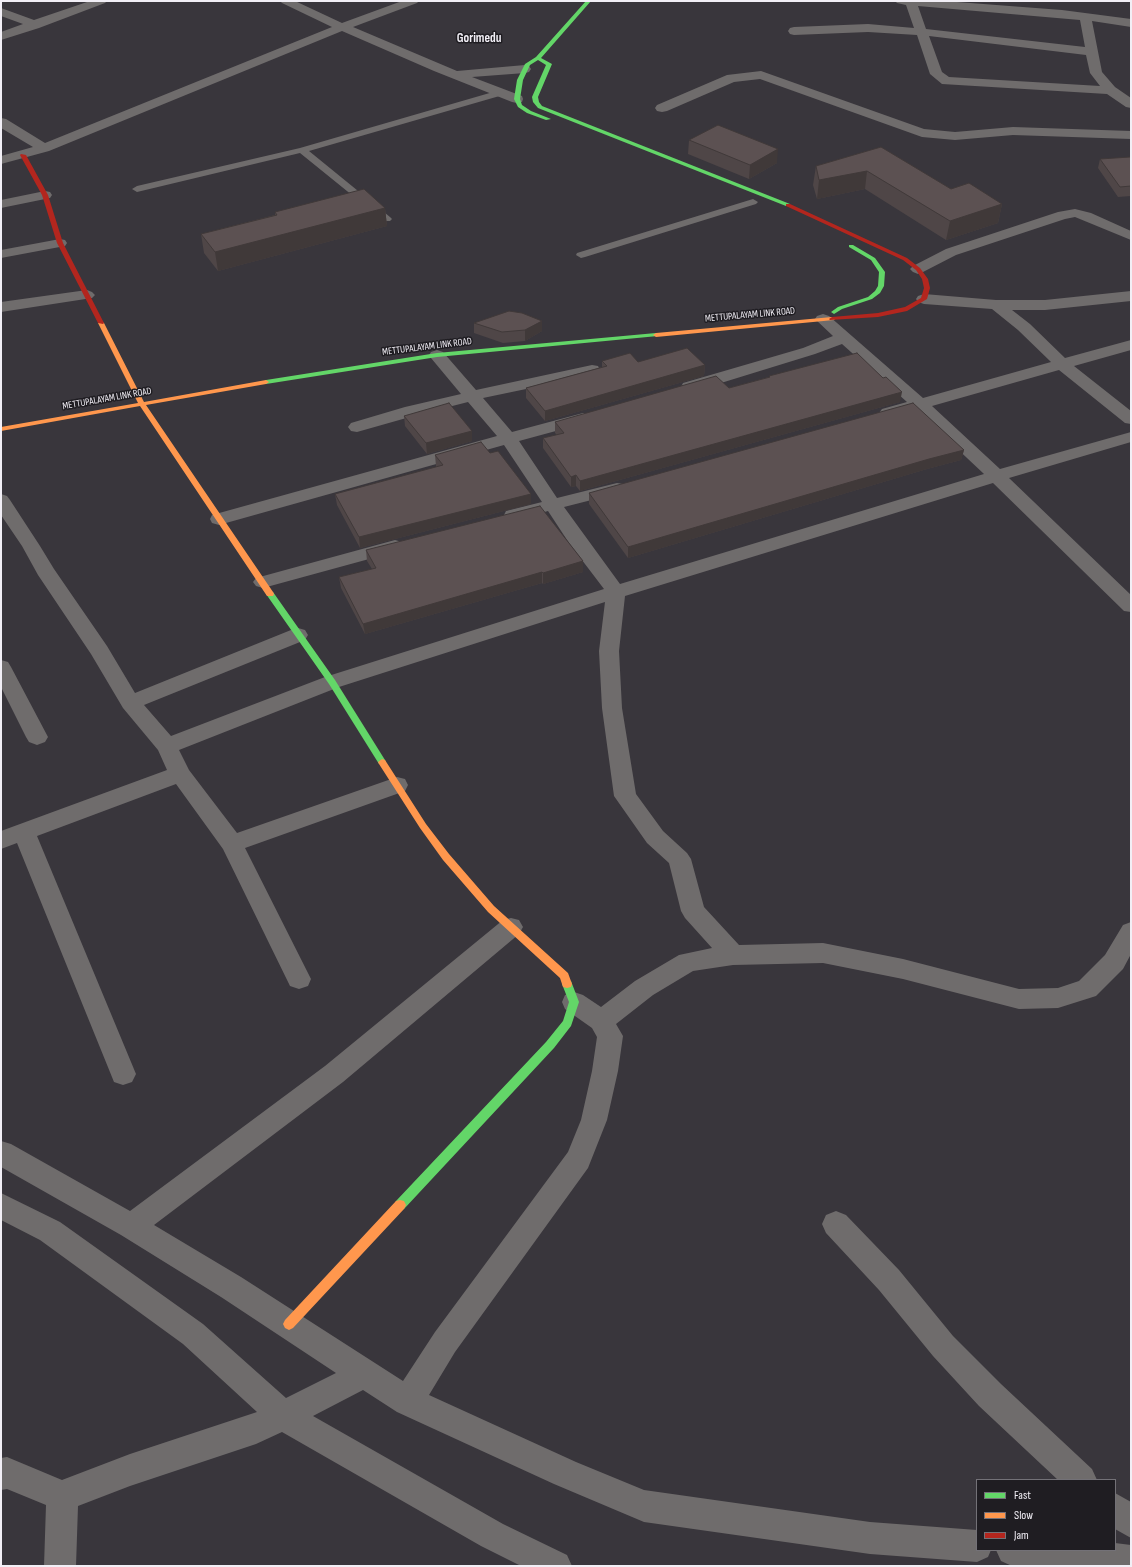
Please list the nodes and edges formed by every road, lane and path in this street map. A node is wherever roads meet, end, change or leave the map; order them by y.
1 (101, 1) edge
2 (286, 1) edge
3 (413, 1) edge
4 (589, 1) edge
5 (906, 1) edge
6 (1, 12) edge
7 (1085, 17) junction
8 (1131, 23) edge
9 (35, 25) junction
10 (342, 27) junction
11 (794, 31) dead end
12 (921, 32) junction
13 (1, 36) edge
14 (1092, 52) junction
15 (538, 58) junction
16 (524, 69) junction
17 (455, 75) junction
18 (1110, 90) junction
19 (500, 93) junction
20 (517, 100) junction
21 (1131, 104) edge
22 (662, 108) dead end
23 (1, 122) edge
24 (1131, 135) edge
25 (44, 148) junction
26 (302, 150) junction
27 (23, 156) junction
28 (1, 160) edge
29 (137, 189) dead end
30 (45, 195) junction
31 (756, 203) joint
32 (1, 204) edge
33 (387, 219) dead end
34 (1131, 236) edge
35 (842, 242) dead end
36 (60, 243) junction
37 (1, 254) edge
38 (581, 255) dead end
39 (918, 269) junction
40 (88, 295) junction
41 (1131, 296) edge
42 (924, 299) junction
43 (996, 305) junction
44 (1, 307) edge
45 (823, 319) junction
46 (842, 338) junction
47 (1131, 345) edge
48 (436, 355) junction
49 (1063, 365) junction
50 (592, 370) edge
51 (675, 391) edge
52 (472, 396) junction
53 (142, 404) junction
54 (918, 405) junction
55 (600, 413) edge
56 (873, 417) edge
57 (1131, 419) edge
58 (357, 427) dead end
59 (1, 430) edge
60 (1131, 437) edge
61 (508, 438) junction
62 (996, 476) junction
63 (631, 485) edge
64 (1, 500) edge
65 (555, 506) junction
66 (219, 519) junction
67 (498, 519) edge
68 (409, 542) edge
69 (263, 582) junction
70 (616, 592) junction
71 (1131, 606) edge
72 (298, 635) junction
73 (1, 667) edge
74 (332, 682) junction
75 (130, 704) junction
76 (37, 737) dead end
77 (167, 746) junction
78 (180, 774) junction
79 (397, 785) junction
80 (24, 832) junction
81 (1, 840) edge
82 (232, 844) junction
83 (511, 927) junction
84 (1131, 932) edge
85 (733, 955) junction
86 (299, 979) dead end
87 (574, 1002) junction
88 (601, 1021) junction
89 (123, 1074) dead end
90 (1, 1153) edge
91 (1, 1206) edge
92 (836, 1224) dead end
93 (132, 1226) junction
94 (289, 1324) junction
95 (364, 1374) junction
96 (408, 1401) junction
97 (283, 1416) junction
98 (1, 1474) edge
99 (1080, 1479) edge
100 (62, 1496) junction
101 (1116, 1510) edge
102 (1131, 1522) edge
103 (976, 1546) edge
104 (1023, 1551) edge
105 (1131, 1561) edge
106 (60, 1566) edge
107 (556, 1566) edge

1 - 9 street
2 - 10 street
3 - 10 street
4 - 15 street
5 - 7 street
5 - 12 street
6 - 9 street
7 - 8 street
7 - 14 street
9 - 13 street
10 - 17 street
10 - 25 street
11 - 12 street
12 - 14 street
12 - 18 street
14 - 18 street
15 - 16 street
15 - 39 street
16 - 17 street
16 - 20 street
17 - 19 street
18 - 21 street
19 - 20 street
19 - 26 lane
20 - 31 street
22 - 24 street
23 - 25 street
25 - 27 street
26 - 29 lane
26 - 33 lane
27 - 28 street
27 - 30 street
30 - 32 street
30 - 36 street
31 - 38 lane
34 - 39 street
35 - 45 street
36 - 37 street
36 - 40 street
39 - 42 street
40 - 44 street
40 - 53 street
41 - 43 street
42 - 43 street
42 - 45 street, METTUPALAYAM LINK ROAD
43 - 49 street
45 - 46 street
45 - 48 street, METTUPALAYAM LINK ROAD
46 - 51 street
46 - 54 street
47 - 49 street
48 - 52 street
48 - 53 street, METTUPALAYAM LINK ROAD
49 - 54 street
49 - 57 street
50 - 52 street
52 - 58 street
52 - 61 street
53 - 59 street, METTUPALAYAM LINK ROAD
53 - 66 street
54 - 56 street
54 - 62 street
55 - 61 street
60 - 62 street
61 - 65 street
61 - 66 street
62 - 70 street
62 - 71 street
63 - 65 street
64 - 75 street
65 - 67 street
65 - 70 street
66 - 69 street
68 - 69 street
69 - 72 street
70 - 74 street
70 - 85 street
72 - 74 street
72 - 75 street
73 - 76 street
74 - 77 street
74 - 79 street
75 - 77 street
77 - 78 street
78 - 80 street
78 - 82 street
79 - 82 street
79 - 83 street
80 - 81 street
80 - 89 street
82 - 86 street
83 - 87 street
83 - 93 street
84 - 85 street
85 - 88 street
87 - 88 street
87 - 94 street
88 - 96 street
90 - 93 street
91 - 97 street
92 - 99 street
93 - 94 street
94 - 95 street
95 - 96 street
95 - 97 street
96 - 103 street
97 - 100 street
97 - 107 street
98 - 100 street
100 - 106 street
101 - 102 street
104 - 105 street

